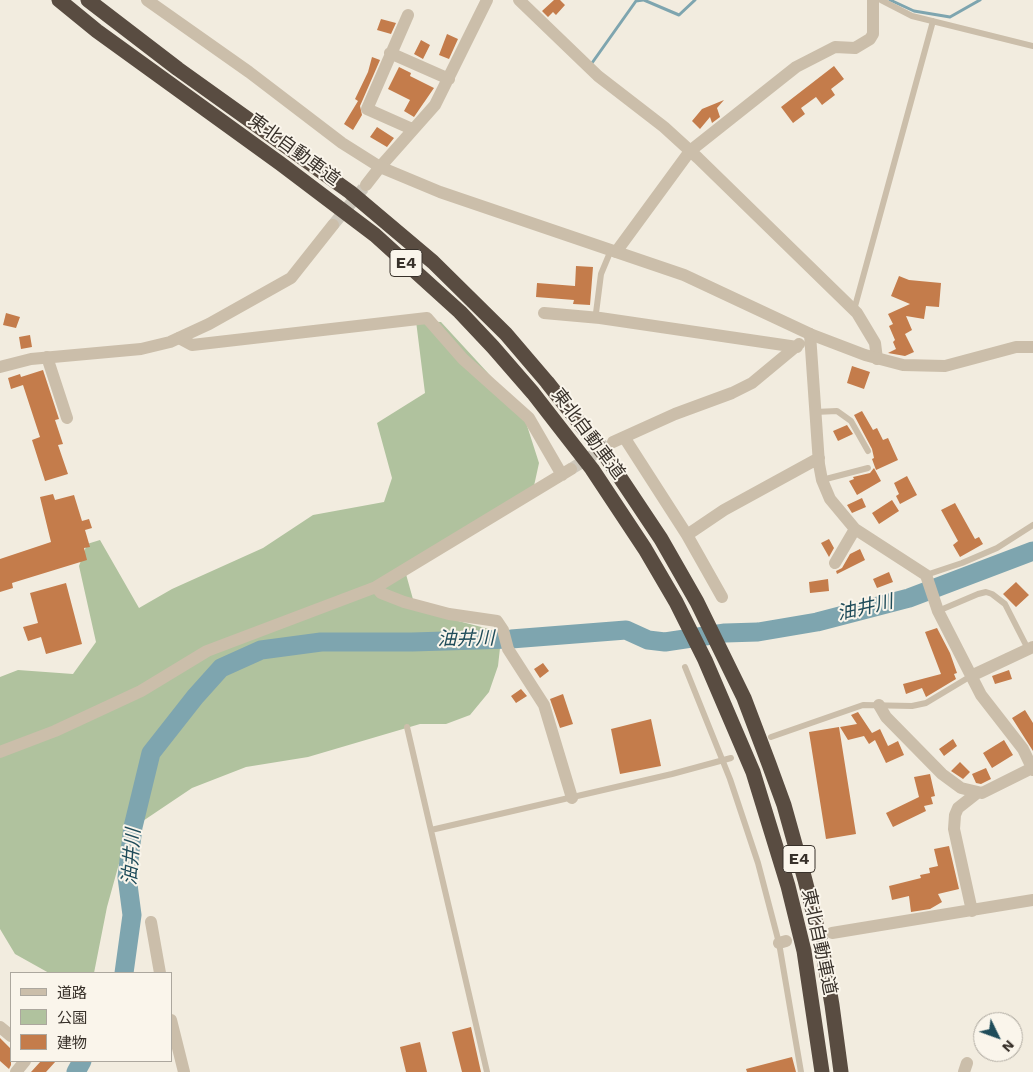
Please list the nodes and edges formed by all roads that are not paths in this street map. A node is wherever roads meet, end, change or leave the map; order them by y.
1 (59, 0) edge
2 (88, 0) edge
3 (147, 0) edge
4 (487, 0) edge
5 (519, 0) edge
6 (873, 0) edge
7 (881, 0) edge
8 (408, 15) dead end
9 (933, 21) junction
10 (1033, 46) edge
11 (390, 53) junction
12 (449, 79) junction
13 (412, 129) junction
14 (690, 151) junction
15 (380, 167) junction
16 (366, 185) tunnel mouth
17 (333, 225) tunnel mouth
18 (614, 251) junction
19 (854, 310) junction
20 (544, 313) dead end
21 (600, 318) junction
22 (810, 334) junction
23 (179, 338) junction
24 (797, 347) junction
25 (1033, 347) edge
26 (47, 357) junction
27 (877, 359) junction
28 (0, 367) edge
29 (815, 412) junction
30 (67, 418) dead end
31 (868, 451) dead end
32 (819, 458) junction
33 (868, 468) dead end
34 (822, 480) junction
35 (1033, 525) edge
36 (855, 529) junction
37 (686, 535) junction
38 (835, 563) dead end
39 (927, 580) junction
40 (376, 588) junction
41 (722, 597) dead end
42 (937, 608) junction
43 (1030, 648) edge
44 (685, 667) dead end
45 (971, 676) junction
46 (879, 705) junction
47 (407, 727) dead end
48 (771, 737) dead end
49 (0, 752) edge
50 (731, 758) dead end
51 (723, 761) junction
52 (1032, 769) edge
53 (978, 793) junction
54 (572, 798) junction
55 (431, 830) junction
56 (1033, 900) edge
57 (972, 911) junction
58 (151, 922) dead end
59 (832, 933) dead end
60 (160, 972) edge
61 (172, 1024) edge
62 (0, 1027) edge
63 (10, 1035) edge
64 (24, 1062) edge
65 (16, 1072) edge
66 (184, 1072) edge
67 (487, 1072) edge
68 (801, 1072) edge
69 (822, 1072) edge
70 (841, 1072) edge

1 - 69 highway, 東北自動車道 / E4
2 - 70 highway, 東北自動車道 / E4
3 - 15 street
4 - 12 street
5 - 14 street
6 - 14 street
7 - 9 lane
8 - 11 street
9 - 10 lane
9 - 19 lane
11 - 12 street
11 - 13 street
12 - 13 street
13 - 15 street
14 - 18 street
14 - 19 street
15 - 16 street
15 - 18 street
17 - 23 street
18 - 21 lane
18 - 22 street
19 - 27 street
20 - 21 street
21 - 24 street
22 - 24 street
22 - 27 street
22 - 29 street
23 - 26 street
23 - 40 street
24 - 37 street
25 - 27 street
26 - 28 street
26 - 30 street
29 - 31 lane
29 - 32 street
32 - 34 street
32 - 37 street
33 - 34 lane
34 - 36 street
35 - 39 lane
36 - 38 street
36 - 39 street
37 - 41 street
39 - 42 street
40 - 49 street
40 - 54 street
42 - 43 lane
42 - 45 street
43 - 45 street
44 - 51 lane
45 - 46 lane
45 - 52 street
46 - 48 lane
46 - 53 street
47 - 55 lane
50 - 51 lane
51 - 54 lane
51 - 68 lane
52 - 53 street
53 - 57 street
54 - 55 lane
55 - 67 lane
56 - 57 street
57 - 59 street
58 - 60 street
61 - 66 street
62 - 63 street
64 - 65 street

